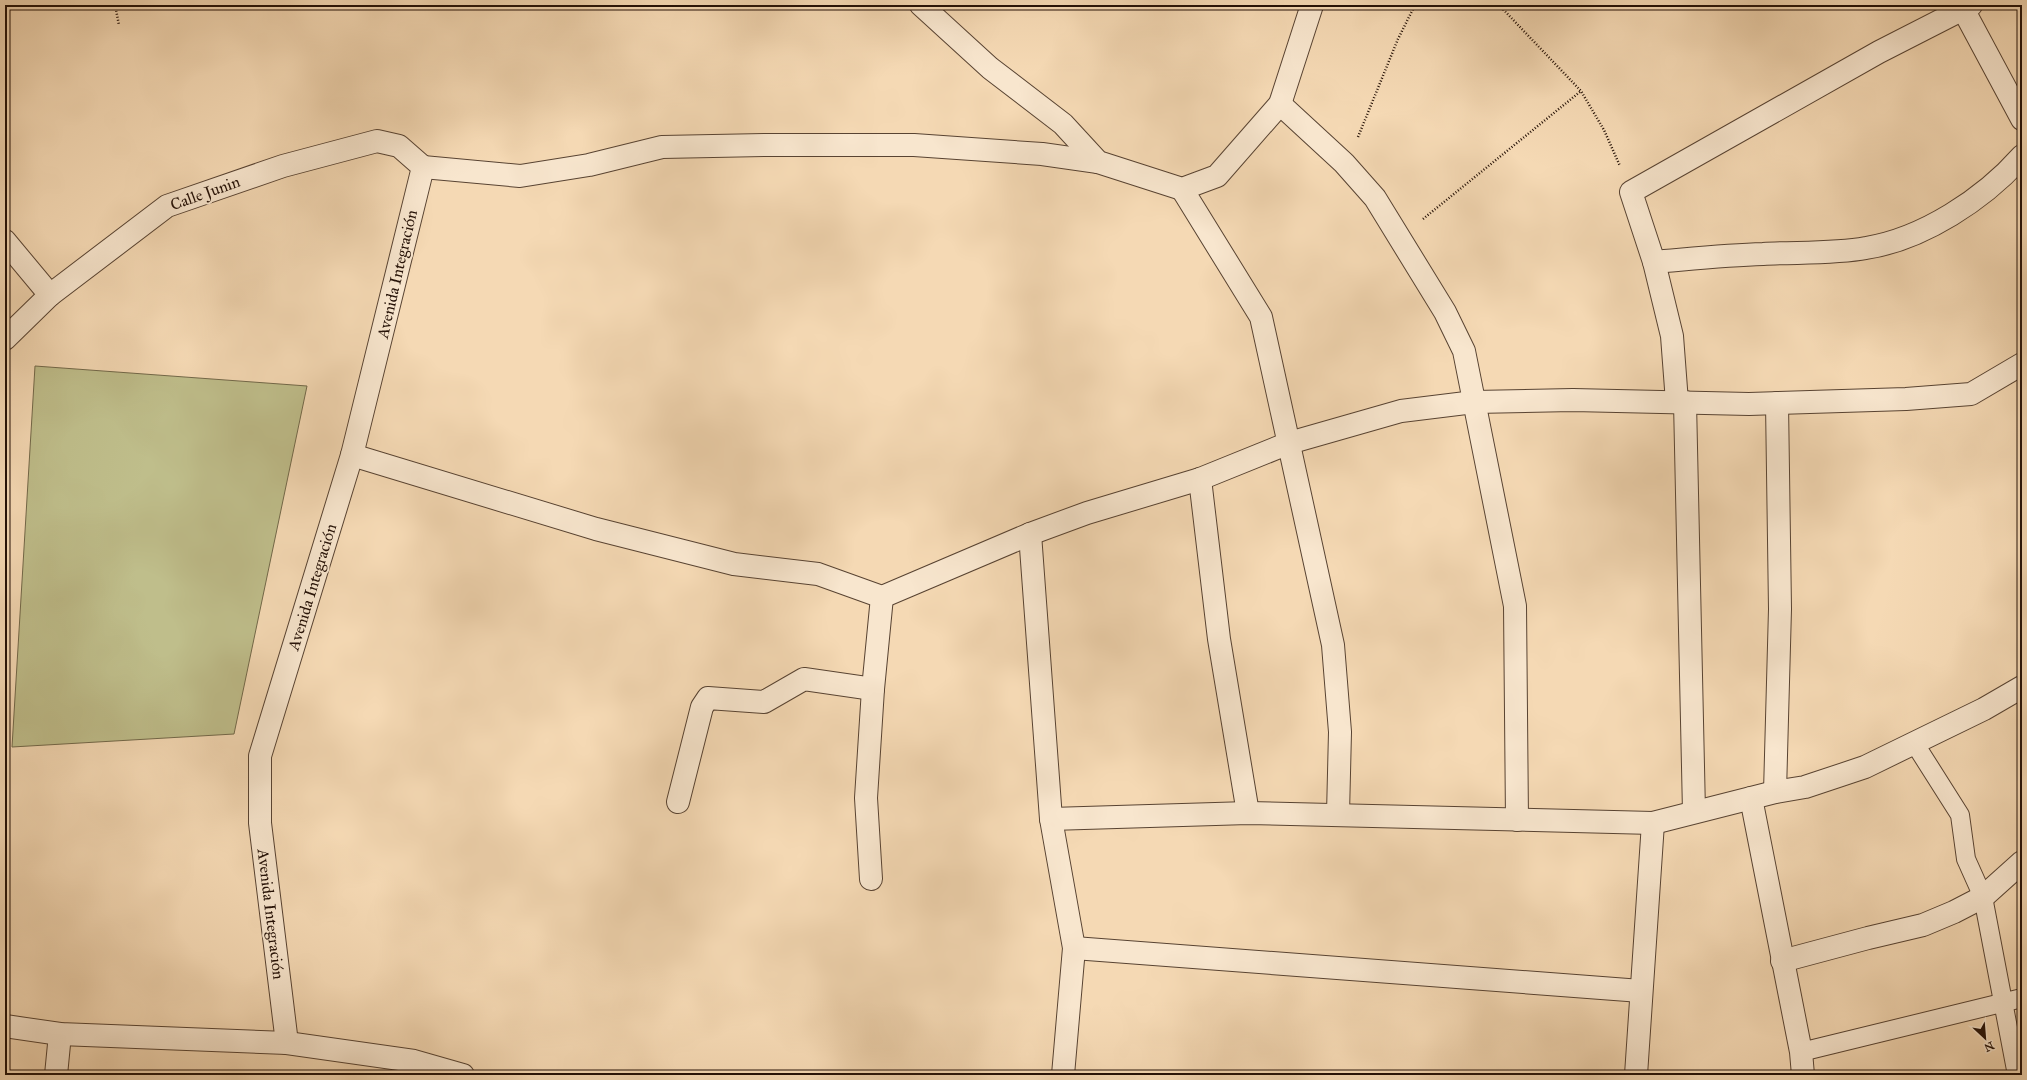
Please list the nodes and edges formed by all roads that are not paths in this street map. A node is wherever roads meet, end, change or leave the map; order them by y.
1 (921, 5) edge
2 (1312, 5) edge
3 (1967, 7) edge
4 (1280, 104) junction
5 (2022, 119) edge
6 (2022, 156) edge
7 (1098, 162) junction
8 (422, 167) junction
9 (1182, 189) junction
10 (5, 241) edge
11 (1654, 262) junction
12 (50, 295) junction
13 (5, 339) edge
14 (2022, 364) edge
15 (1474, 402) junction
16 (1681, 402) junction
17 (1777, 403) junction
18 (1289, 443) junction
19 (352, 455) junction
20 (1200, 479) junction
21 (1030, 534) junction
22 (882, 597) junction
23 (2022, 687) edge
24 (873, 689) junction
25 (1914, 744) junction
26 (1775, 792) junction
27 (1751, 798) junction
28 (678, 802) dead end
29 (1694, 812) junction
30 (1248, 813) junction
31 (1338, 814) junction
32 (1051, 818) junction
33 (1517, 820) junction
34 (1653, 823) junction
35 (2022, 862) edge
36 (871, 879) dead end
37 (1983, 897) junction
38 (1074, 948) junction
39 (1782, 961) junction
40 (1641, 991) junction
41 (2022, 998) edge
42 (2002, 1002) junction
43 (5, 1026) edge
44 (60, 1034) junction
45 (287, 1043) junction
46 (1801, 1052) junction
47 (56, 1075) edge
48 (463, 1075) edge
49 (1063, 1075) edge
50 (1636, 1075) edge
51 (1803, 1075) edge
52 (2017, 1075) edge

1 - 7 street
2 - 4 street
3 - 5 street
3 - 11 street
4 - 9 street
4 - 15 street
6 - 11 street
7 - 8 street
7 - 9 street
8 - 12 street, Calle Junin
8 - 19 street, Avenida Integración
9 - 18 street
10 - 12 street
11 - 16 street
12 - 13 street, Calle Junin
14 - 17 street
15 - 16 street
15 - 18 street
15 - 33 street
16 - 17 street
16 - 29 street
17 - 26 street
18 - 20 street
18 - 31 street
19 - 22 street
19 - 45 street, Avenida Integración
20 - 21 street
20 - 30 street
21 - 22 street
21 - 32 street
22 - 24 street
23 - 25 street
24 - 28 street
24 - 36 street
25 - 26 street
25 - 37 lane
26 - 27 street
27 - 29 street
27 - 39 street
29 - 34 street
30 - 31 street
30 - 32 street
31 - 33 street
32 - 38 street
33 - 34 street
34 - 40 street
35 - 37 street
37 - 39 street
37 - 42 lane
38 - 40 street
38 - 49 street
39 - 46 street
40 - 50 street
41 - 42 lane
42 - 46 lane
42 - 52 lane
43 - 44 street
44 - 45 street
44 - 47 street
45 - 48 street
46 - 51 street

